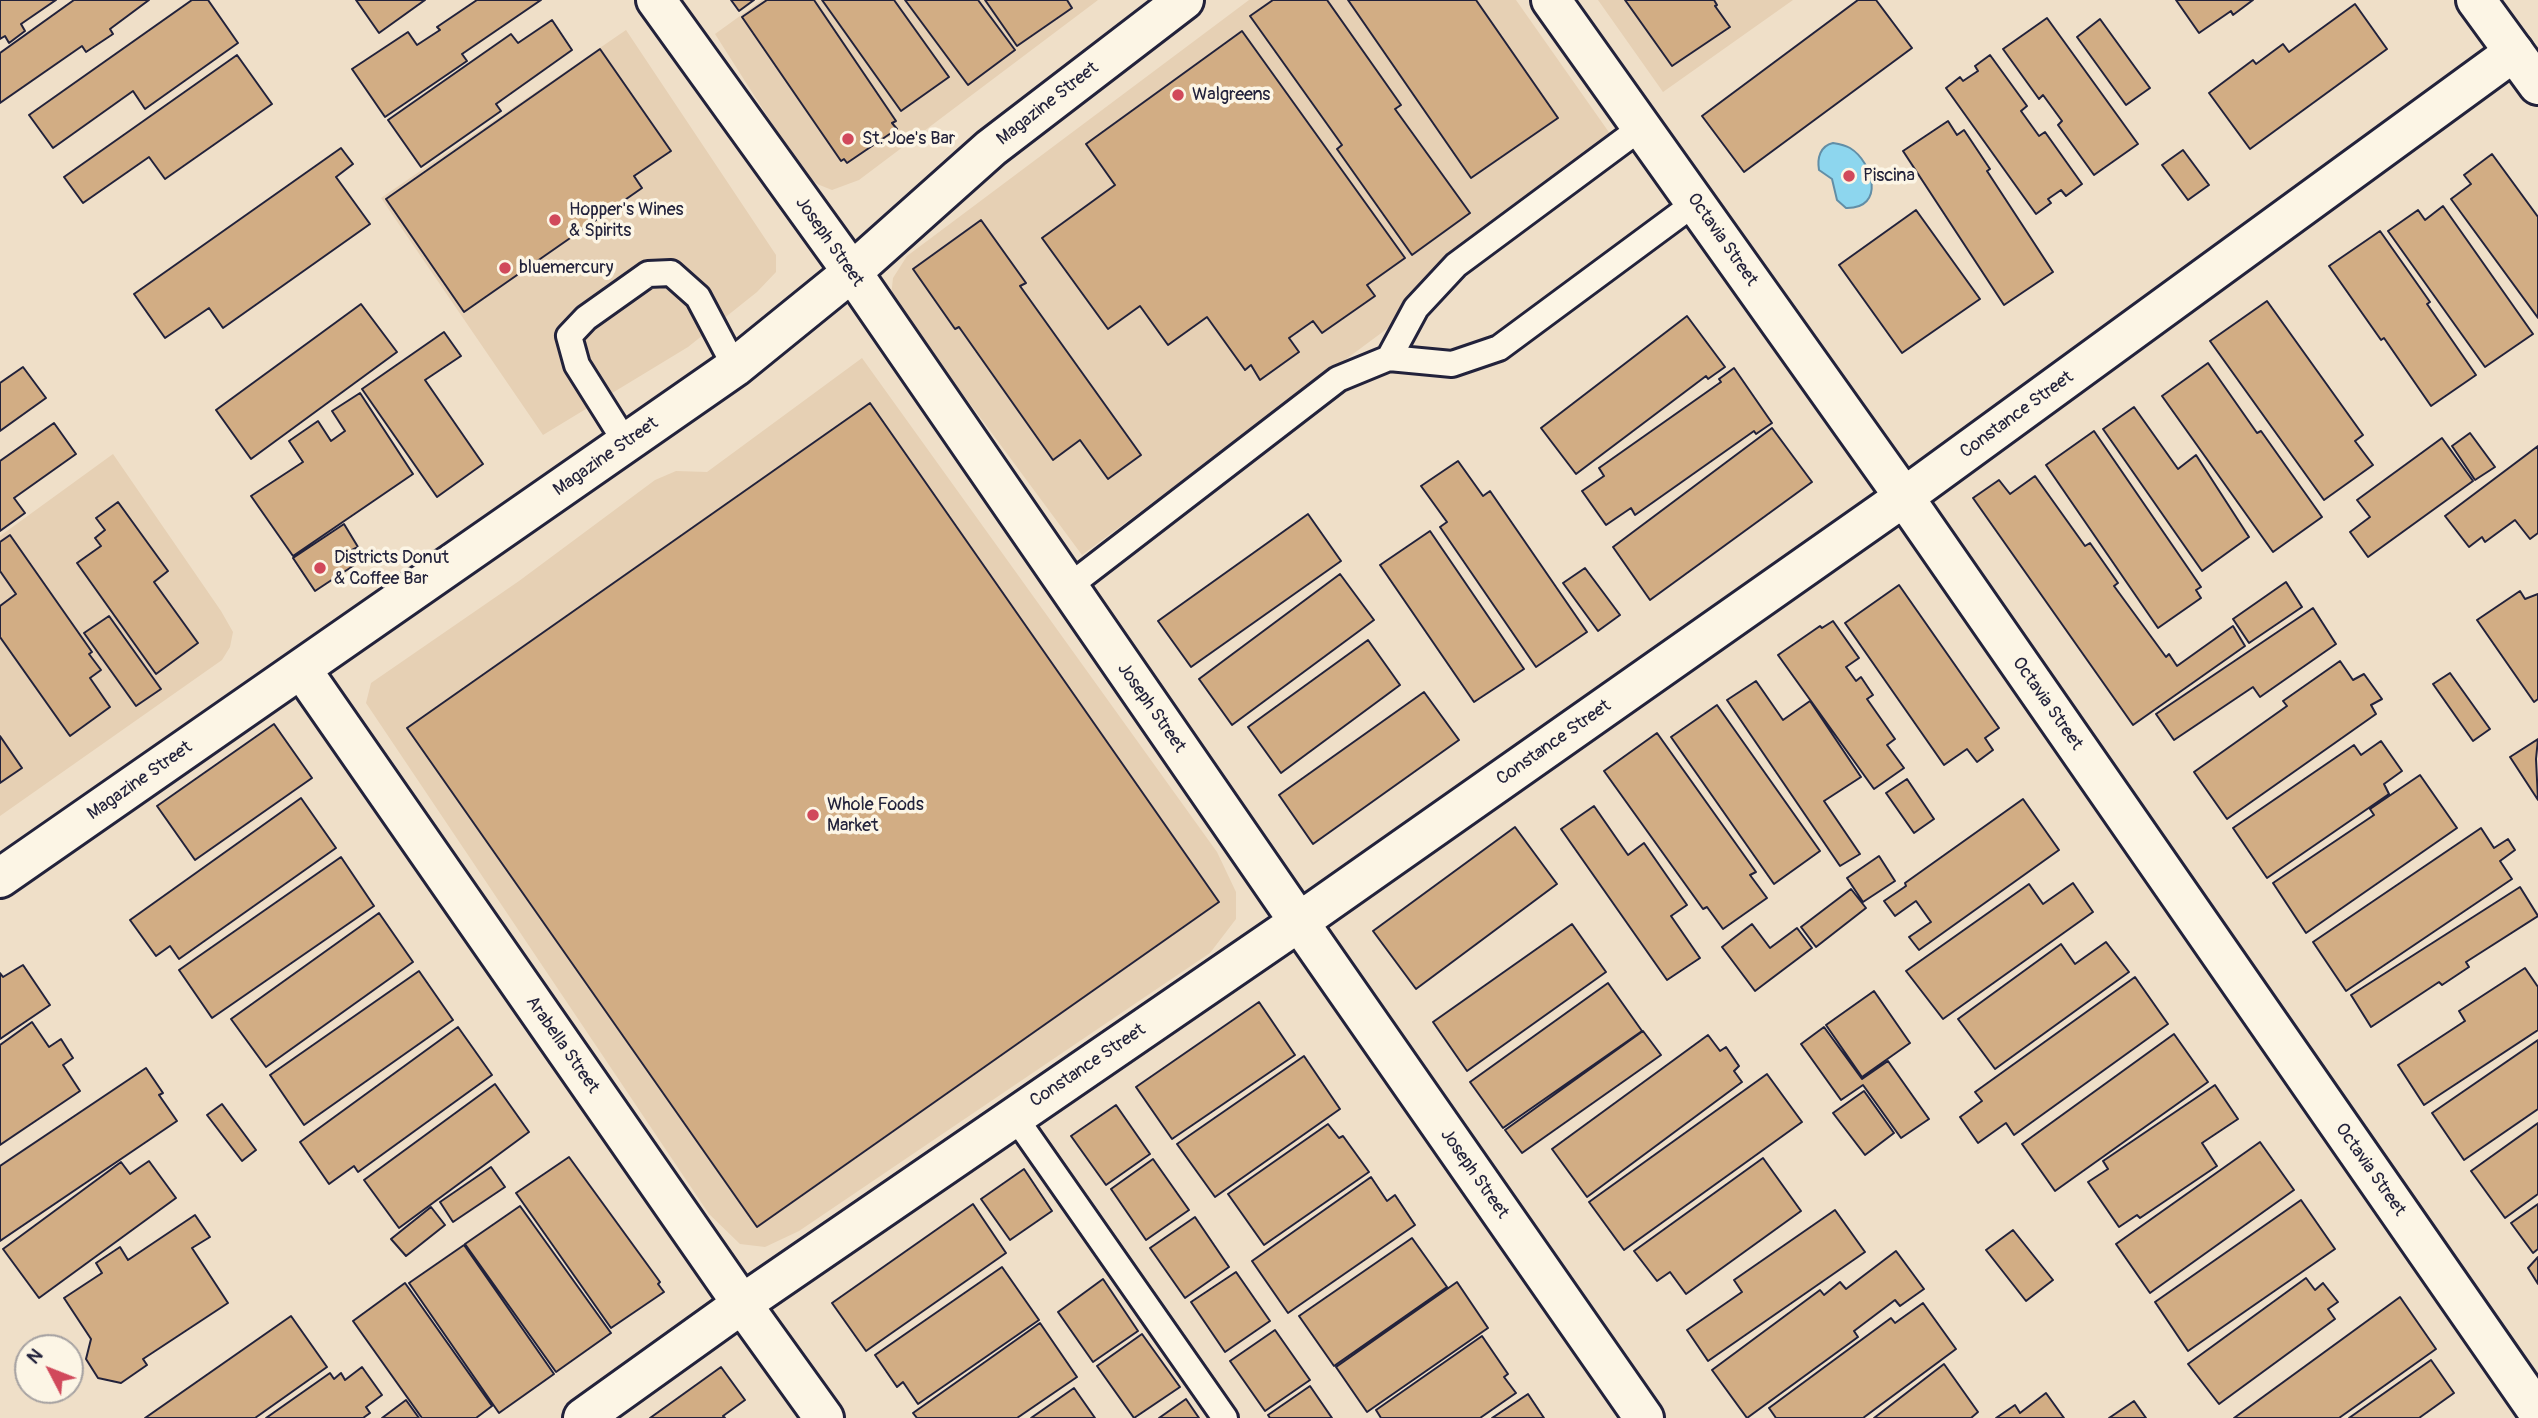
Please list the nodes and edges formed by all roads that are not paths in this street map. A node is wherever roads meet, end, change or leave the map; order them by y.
1 (656, 0) edge
2 (1184, 0) edge
3 (1551, 0) edge
4 (2476, 0) edge
5 (2514, 52) junction
6 (2538, 85) edge
7 (1642, 127) junction
8 (1695, 203) junction
9 (852, 272) junction
10 (1389, 358) junction
11 (735, 367) junction
12 (626, 443) junction
13 (1904, 497) junction
14 (1068, 587) junction
15 (302, 670) junction
16 (0, 878) edge
17 (1299, 922) junction
18 (1015, 1116) junction
19 (742, 1304) junction
20 (2538, 1412) edge
21 (583, 1418) edge
22 (824, 1418) edge
23 (1225, 1418) edge
24 (1644, 1418) edge

1 - 9 street, Joseph Street
2 - 9 street, Magazine Street
3 - 7 street, Octavia Street
4 - 5 street
5 - 6 street
5 - 13 street, Constance Street
7 - 8 street, Octavia Street
7 - 10 lane
8 - 10 lane
8 - 13 street, Octavia Street
9 - 11 street, Magazine Street
9 - 14 street, Joseph Street
10 - 14 lane
11 - 12 street, Magazine Street
11 - 12 lane
12 - 15 street, Magazine Street
13 - 17 street, Constance Street
13 - 20 street, Octavia Street
14 - 17 street, Joseph Street
15 - 16 street, Magazine Street
15 - 19 street, Arabella Street
17 - 18 street, Constance Street
17 - 24 street, Joseph Street
18 - 19 street, Constance Street
18 - 23 lane
19 - 21 street, Constance Street
19 - 22 street, Arabella Street

